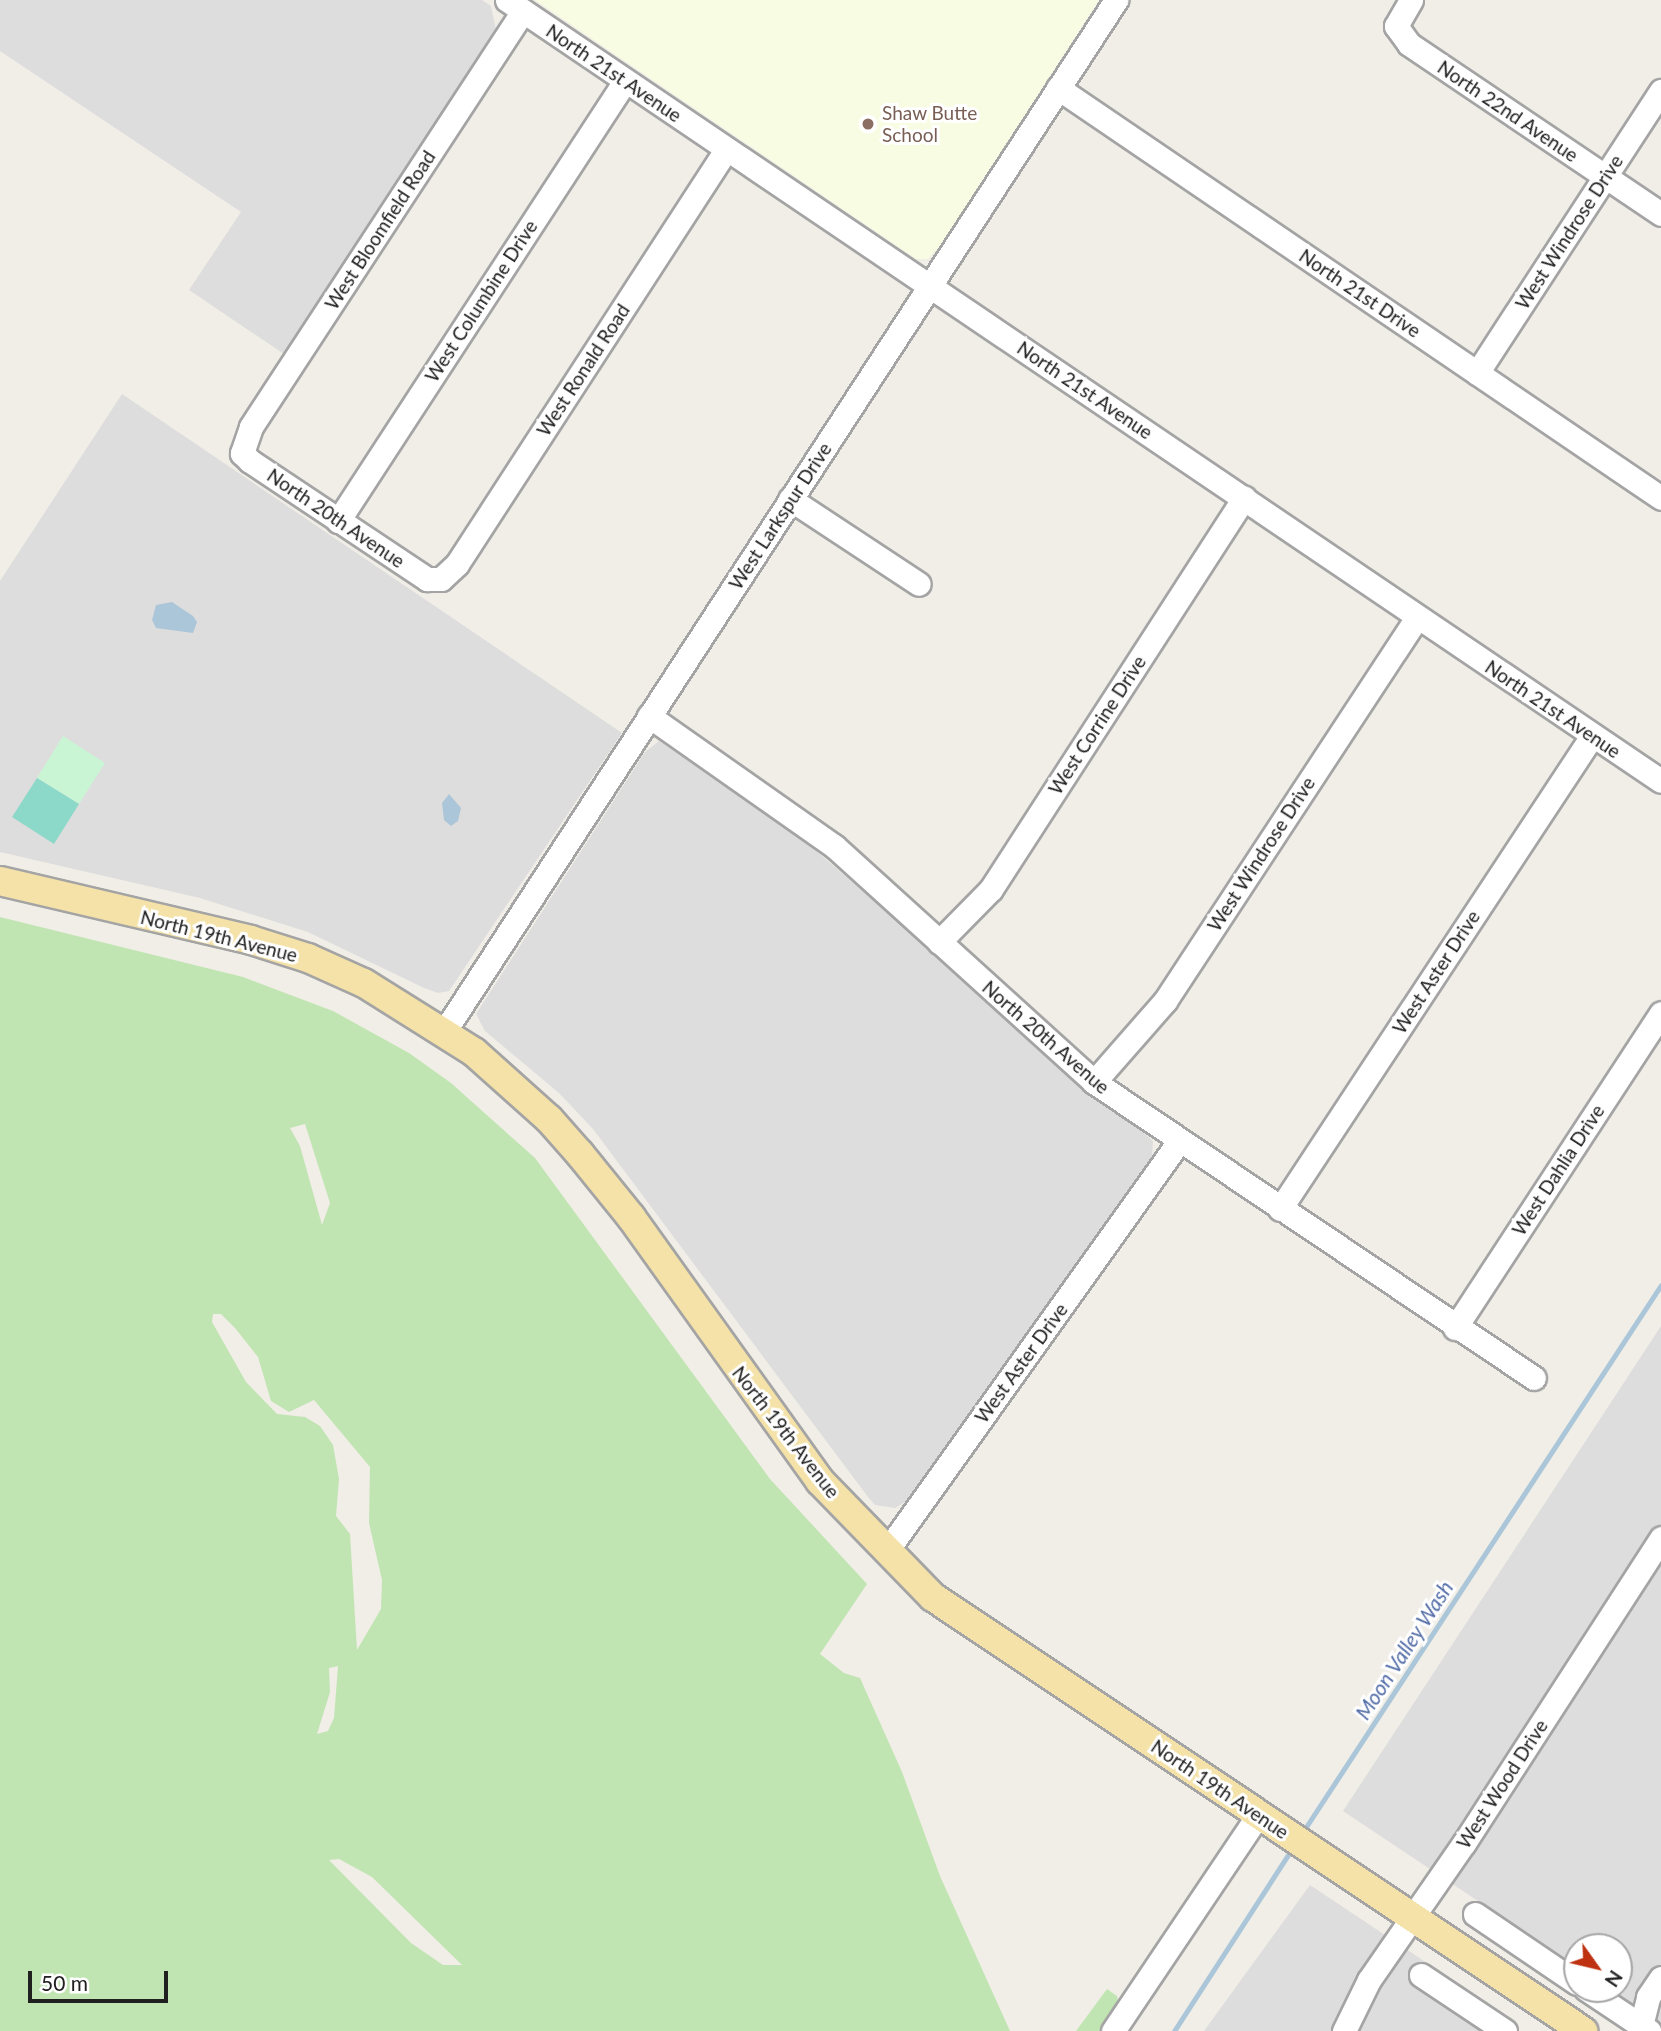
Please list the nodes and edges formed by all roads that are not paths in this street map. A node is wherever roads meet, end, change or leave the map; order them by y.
1 (1116, 0) edge
2 (1411, 0) edge
3 (515, 6) edge
4 (625, 81) junction
5 (1058, 88) junction
6 (1661, 91) edge
7 (726, 150) junction
8 (1606, 176) junction
9 (1661, 214) edge
10 (930, 285) junction
11 (1477, 373) junction
12 (243, 453) joint
13 (1244, 498) junction
14 (1661, 498) edge
15 (790, 499) junction
16 (338, 521) junction
17 (432, 581) joint
18 (919, 584) dead end
19 (1417, 617) junction
20 (649, 716) junction
21 (1591, 736) junction
22 (1661, 781) edge
23 (0, 881) edge
24 (939, 942) junction
25 (1661, 1013) edge
26 (444, 1031) junction
27 (1094, 1082) junction
28 (1180, 1140) junction
29 (1280, 1209) junction
30 (1455, 1328) junction
31 (1534, 1378) dead end
32 (1661, 1538) edge
33 (886, 1552) junction
34 (1258, 1815) junction
35 (1475, 1914) dead end
36 (1412, 1919) junction
37 (1563, 1974) edge
38 (1421, 1975) dead end
39 (1661, 1978) edge
40 (1606, 2003) edge
41 (1661, 2010) edge
42 (1642, 2029) edge
43 (1113, 2031) edge
44 (1126, 2031) edge
45 (1344, 2031) edge
46 (1505, 2031) edge
47 (1583, 2031) edge

1 - 5 street, West Larkspur Drive
2 - 8 street, North 22nd Avenue
3 - 4 street, North 21st Avenue
3 - 12 street, West Bloomfield Road
4 - 7 street, North 21st Avenue
4 - 16 street, West Columbine Drive
5 - 10 street, West Larkspur Drive
5 - 11 street, North 21st Drive
6 - 8 street, West Windrose Drive
7 - 10 street, North 21st Avenue
7 - 17 street, West Ronald Road
8 - 9 street, North 22nd Avenue
8 - 11 street, West Windrose Drive
10 - 13 street, North 21st Avenue
10 - 15 street, West Larkspur Drive
11 - 14 street, North 21st Drive
12 - 16 street, North 20th Avenue
13 - 19 street, North 21st Avenue
13 - 24 street, West Corrine Drive
15 - 18 street
15 - 20 street, West Larkspur Drive
16 - 17 street, North 20th Avenue
19 - 21 street, North 21st Avenue
19 - 27 street, West Windrose Drive
20 - 24 street, North 20th Avenue
20 - 26 street, West Larkspur Drive
21 - 22 street, North 21st Avenue
21 - 29 street, West Aster Drive
23 - 26 main road, North 19th Avenue
24 - 27 street, North 20th Avenue
25 - 30 street, West Dahlia Drive
26 - 33 main road, North 19th Avenue
27 - 28 street, North 20th Avenue
28 - 29 street, North 20th Avenue
28 - 33 street, West Aster Drive
29 - 30 street, North 20th Avenue
30 - 31 street, North 20th Avenue
32 - 36 street, West Wood Drive
33 - 34 main road, North 19th Avenue
34 - 36 main road, North 19th Avenue
34 - 43 street
34 - 44 street
35 - 37 street
36 - 45 street, West Wood Drive
36 - 47 main road, North 19th Avenue
38 - 46 street
39 - 42 street
40 - 42 street
41 - 42 street

